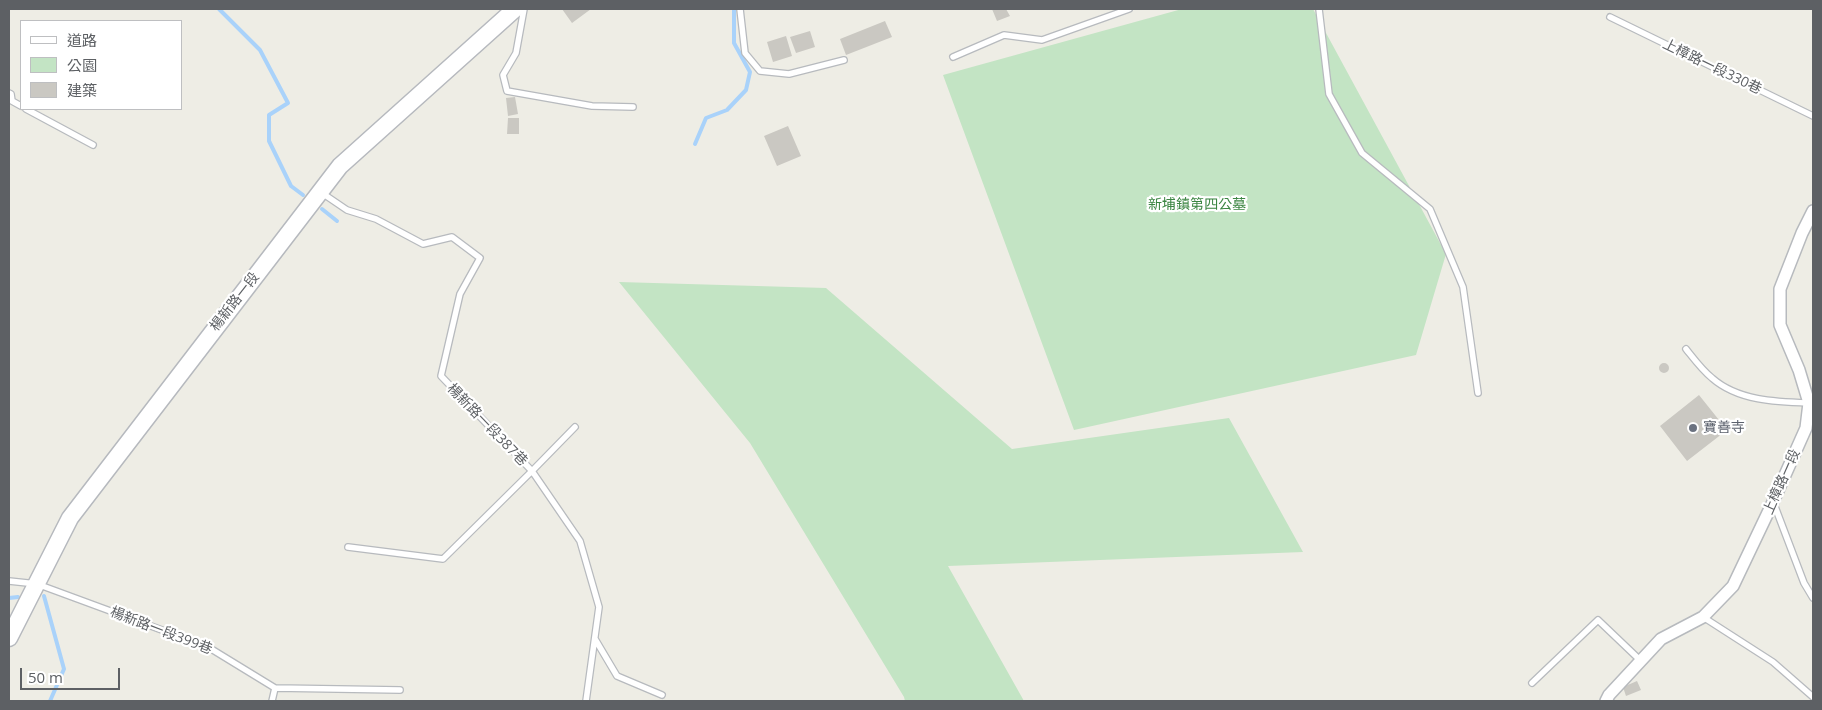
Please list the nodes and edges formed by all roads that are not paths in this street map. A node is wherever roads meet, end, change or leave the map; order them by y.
1 (515, 9) edge
2 (524, 9) edge
3 (740, 9) edge
4 (1130, 9) edge
5 (1319, 9) edge
6 (1610, 17) dead end
7 (953, 57) dead end
8 (844, 60) dead end
9 (9, 93) edge
10 (20, 105) edge
11 (633, 107) dead end
12 (28, 110) edge
13 (1813, 116) edge
14 (93, 145) dead end
15 (320, 192) junction
16 (1813, 211) edge
17 (1686, 349) dead end
18 (1478, 393) dead end
19 (1809, 403) junction
20 (575, 427) dead end
21 (532, 472) junction
22 (1773, 502) junction
23 (348, 547) dead end
24 (9, 581) edge
25 (37, 584) junction
26 (1813, 598) edge
27 (1703, 617) junction
28 (9, 638) edge
29 (595, 638) junction
30 (1640, 660) junction
31 (1532, 682) dead end
32 (275, 688) junction
33 (400, 690) dead end
34 (662, 695) dead end
35 (1813, 697) edge
36 (272, 701) edge
37 (586, 701) edge
38 (1606, 701) edge

1 - 15 main road, 楊新路一段
2 - 11 lane
3 - 8 lane
4 - 7 lane
5 - 18 lane
6 - 13 lane, 上樟路一段330巷
9 - 10 lane
12 - 14 lane
15 - 21 lane, 楊新路一段387巷
15 - 25 main road, 楊新路一段
16 - 19 street, 上樟路一段
17 - 19 lane
19 - 22 street, 上樟路一段
20 - 21 lane
21 - 23 lane
21 - 29 lane, 楊新路一段387巷
22 - 26 lane
22 - 27 street, 上樟路一段
24 - 25 lane, 楊新路一段399巷
25 - 28 main road, 楊新路一段
25 - 32 lane, 楊新路一段399巷
27 - 30 street, 上樟路一段
27 - 35 lane
29 - 34 lane
29 - 37 lane, 楊新路一段387巷
30 - 31 lane
30 - 38 street, 上樟路一段
32 - 33 lane
32 - 36 lane

